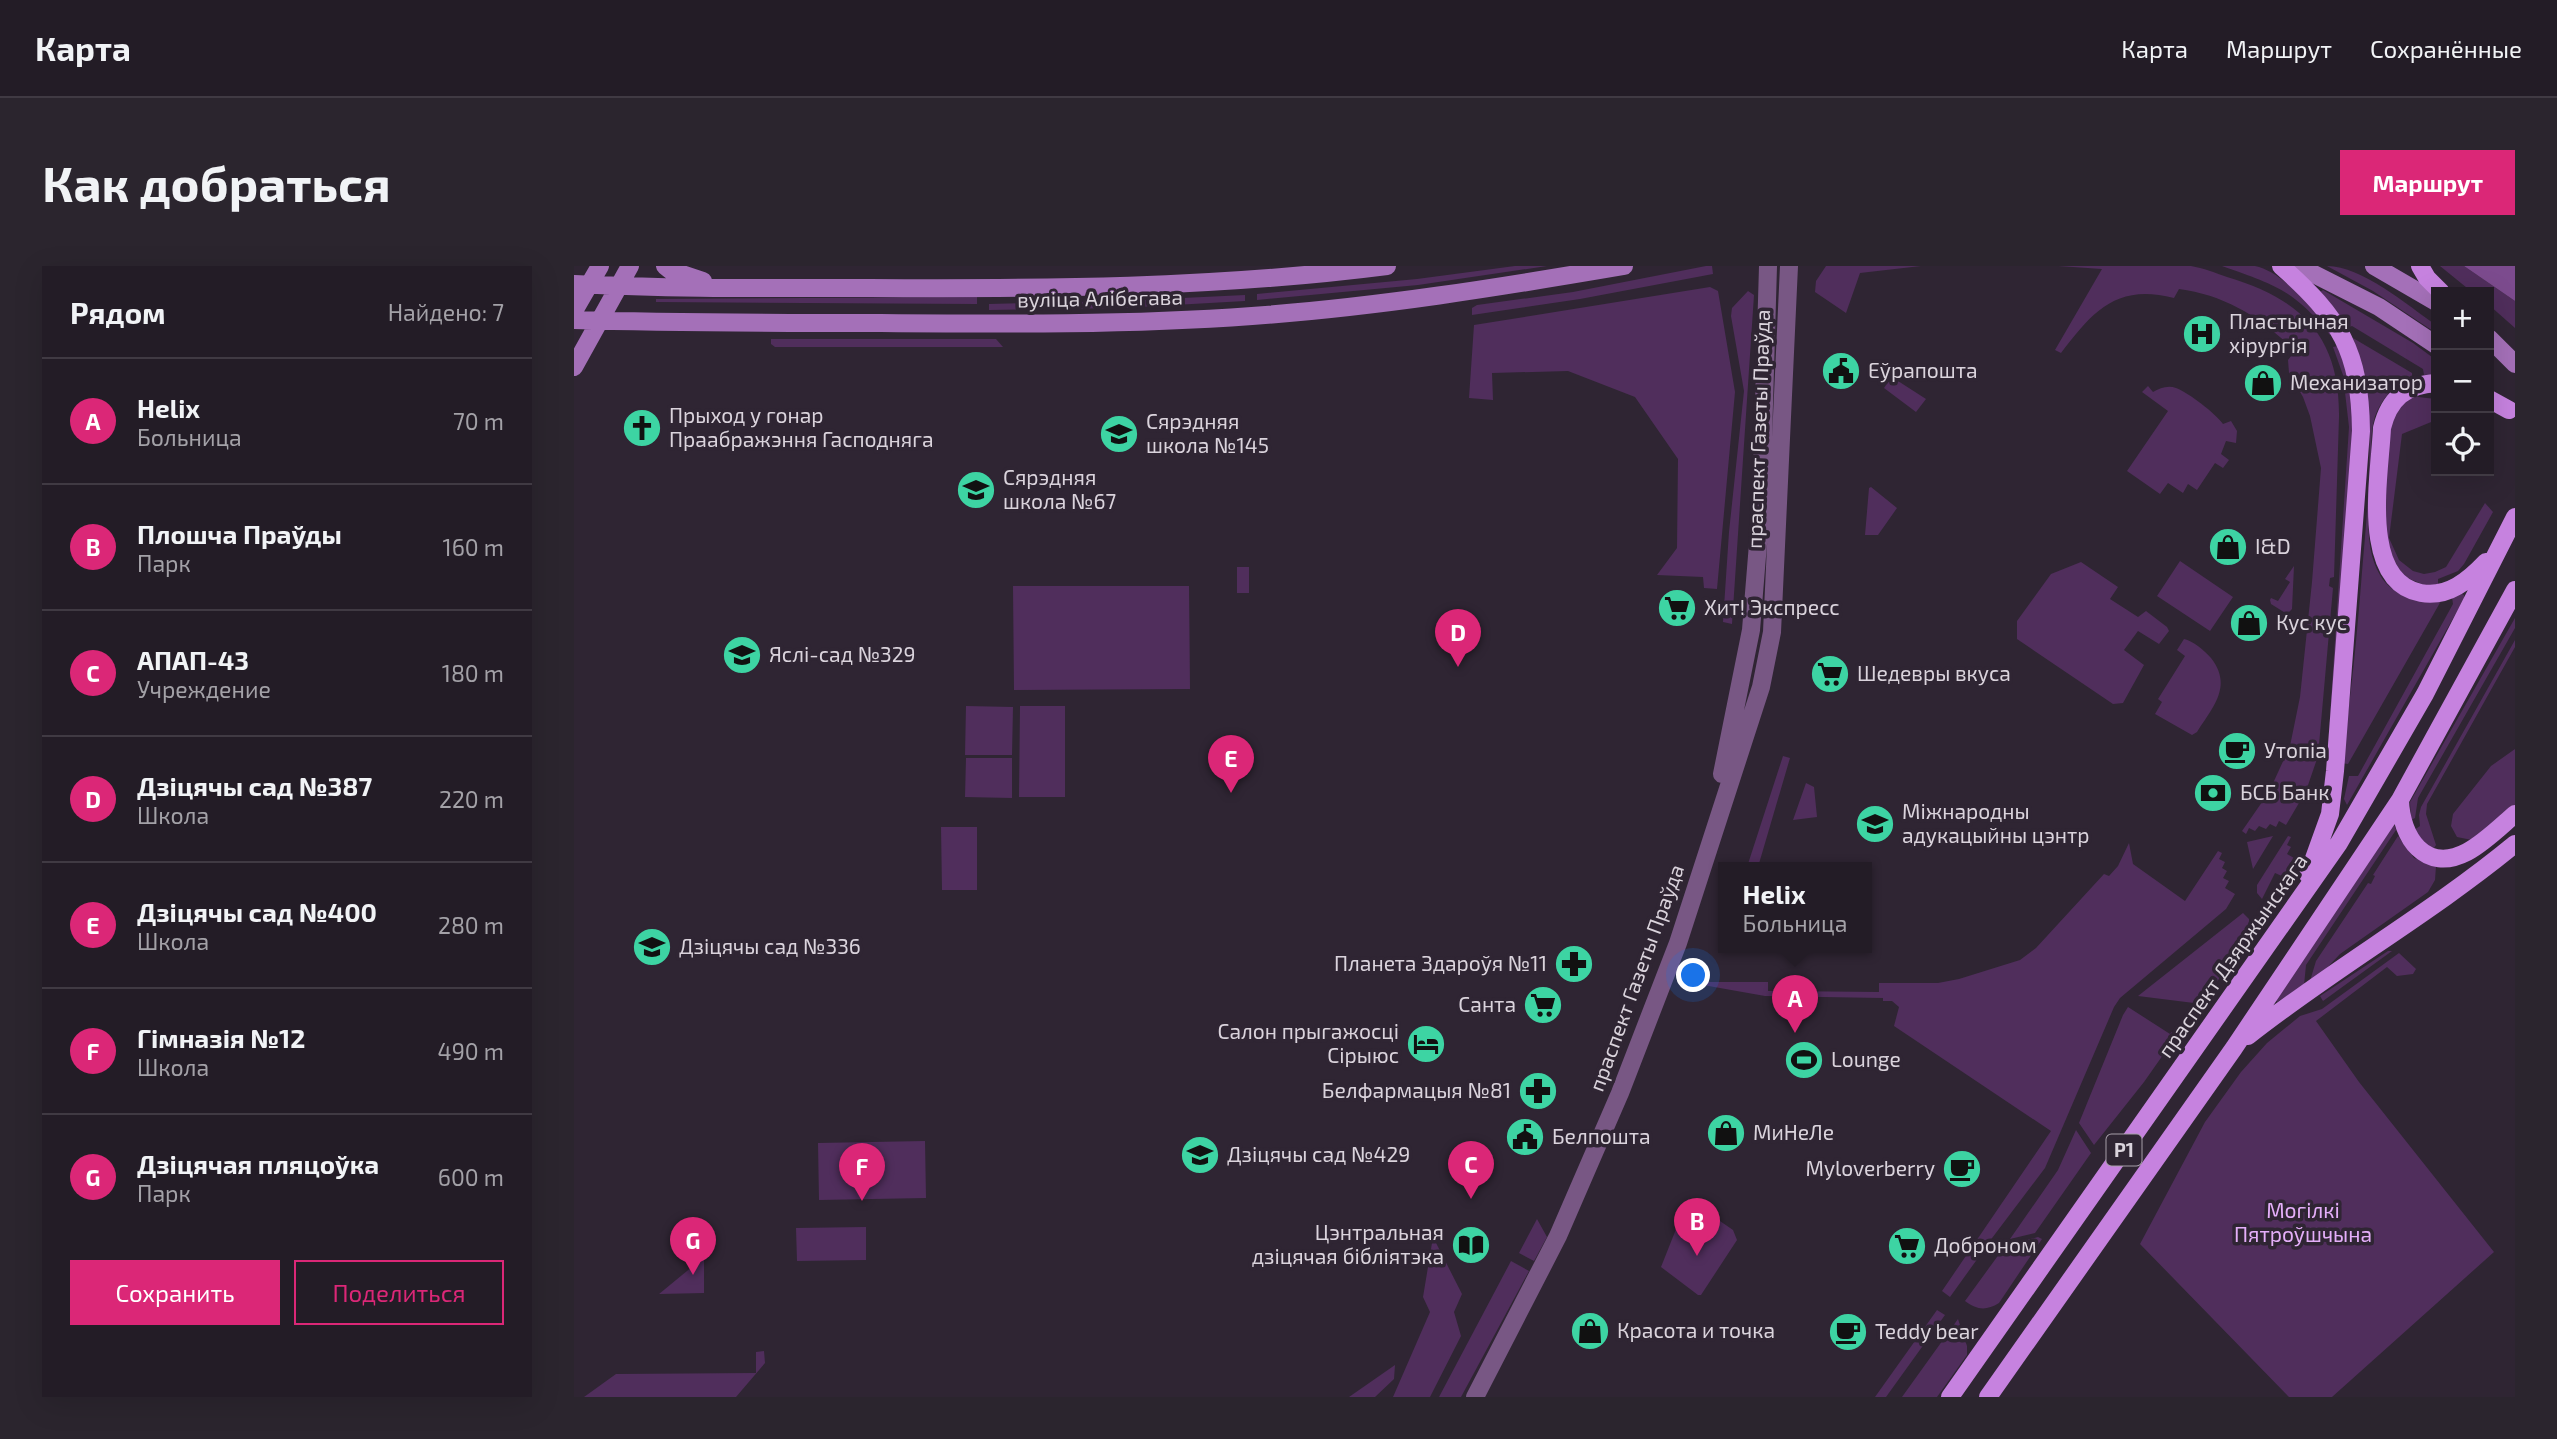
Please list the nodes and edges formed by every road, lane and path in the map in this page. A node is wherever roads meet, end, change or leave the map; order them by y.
1 (600, 266) edge
2 (630, 266) edge
3 (665, 266) edge
4 (1387, 266) edge
5 (1625, 266) edge
6 (1768, 266) edge
7 (1789, 266) edge
8 (2281, 266) edge
9 (2298, 266) edge
10 (2374, 266) edge
11 (2420, 266) edge
12 (582, 285) edge
13 (618, 286) junction
14 (723, 287) junction
15 (2436, 287) edge
16 (2431, 299) edge
17 (574, 311) edge
18 (574, 320) edge
19 (600, 321) junction
20 (2431, 342) edge
21 (2494, 343) edge
22 (2515, 364) edge
23 (574, 367) edge
24 (2431, 384) edge
25 (2494, 396) edge
26 (2494, 401) edge
27 (2512, 413) edge
28 (2507, 533) edge
29 (2515, 590) edge
30 (2400, 800) junction
31 (2515, 814) edge
32 (1710, 837) junction
33 (2515, 844) edge
34 (2293, 911) junction
35 (2234, 1048) junction
36 (1475, 1397) edge
37 (1950, 1397) edge
38 (1988, 1397) edge

1 - 12 main road
2 - 13 main road
3 - 14 main road
4 - 14 main road, вуліца Алібегава
5 - 19 main road, вуліца Алібегава
6 - 32 street, праспект Газеты Праўда
7 - 32 street, праспект Газеты Праўда
8 - 34 main road
9 - 20 main road
10 - 16 main road
11 - 15 main road
12 - 13 main road, вуліца Алібегава
12 - 17 main road
13 - 14 main road, вуліца Алібегава
13 - 19 main road
18 - 19 main road, вуліца Алібегава
19 - 23 main road
21 - 22 main road
24 - 28 main road
25 - 27 main road
26 - 27 main road
28 - 34 main road, праспект Дзяржынскага / Р1
29 - 30 main road
30 - 31 main road
30 - 35 main road
32 - 36 street, праспект Газеты Праўда
33 - 35 main road, Р1
34 - 37 main road, праспект Дзяржынскага / Р1
35 - 38 main road, Р1

